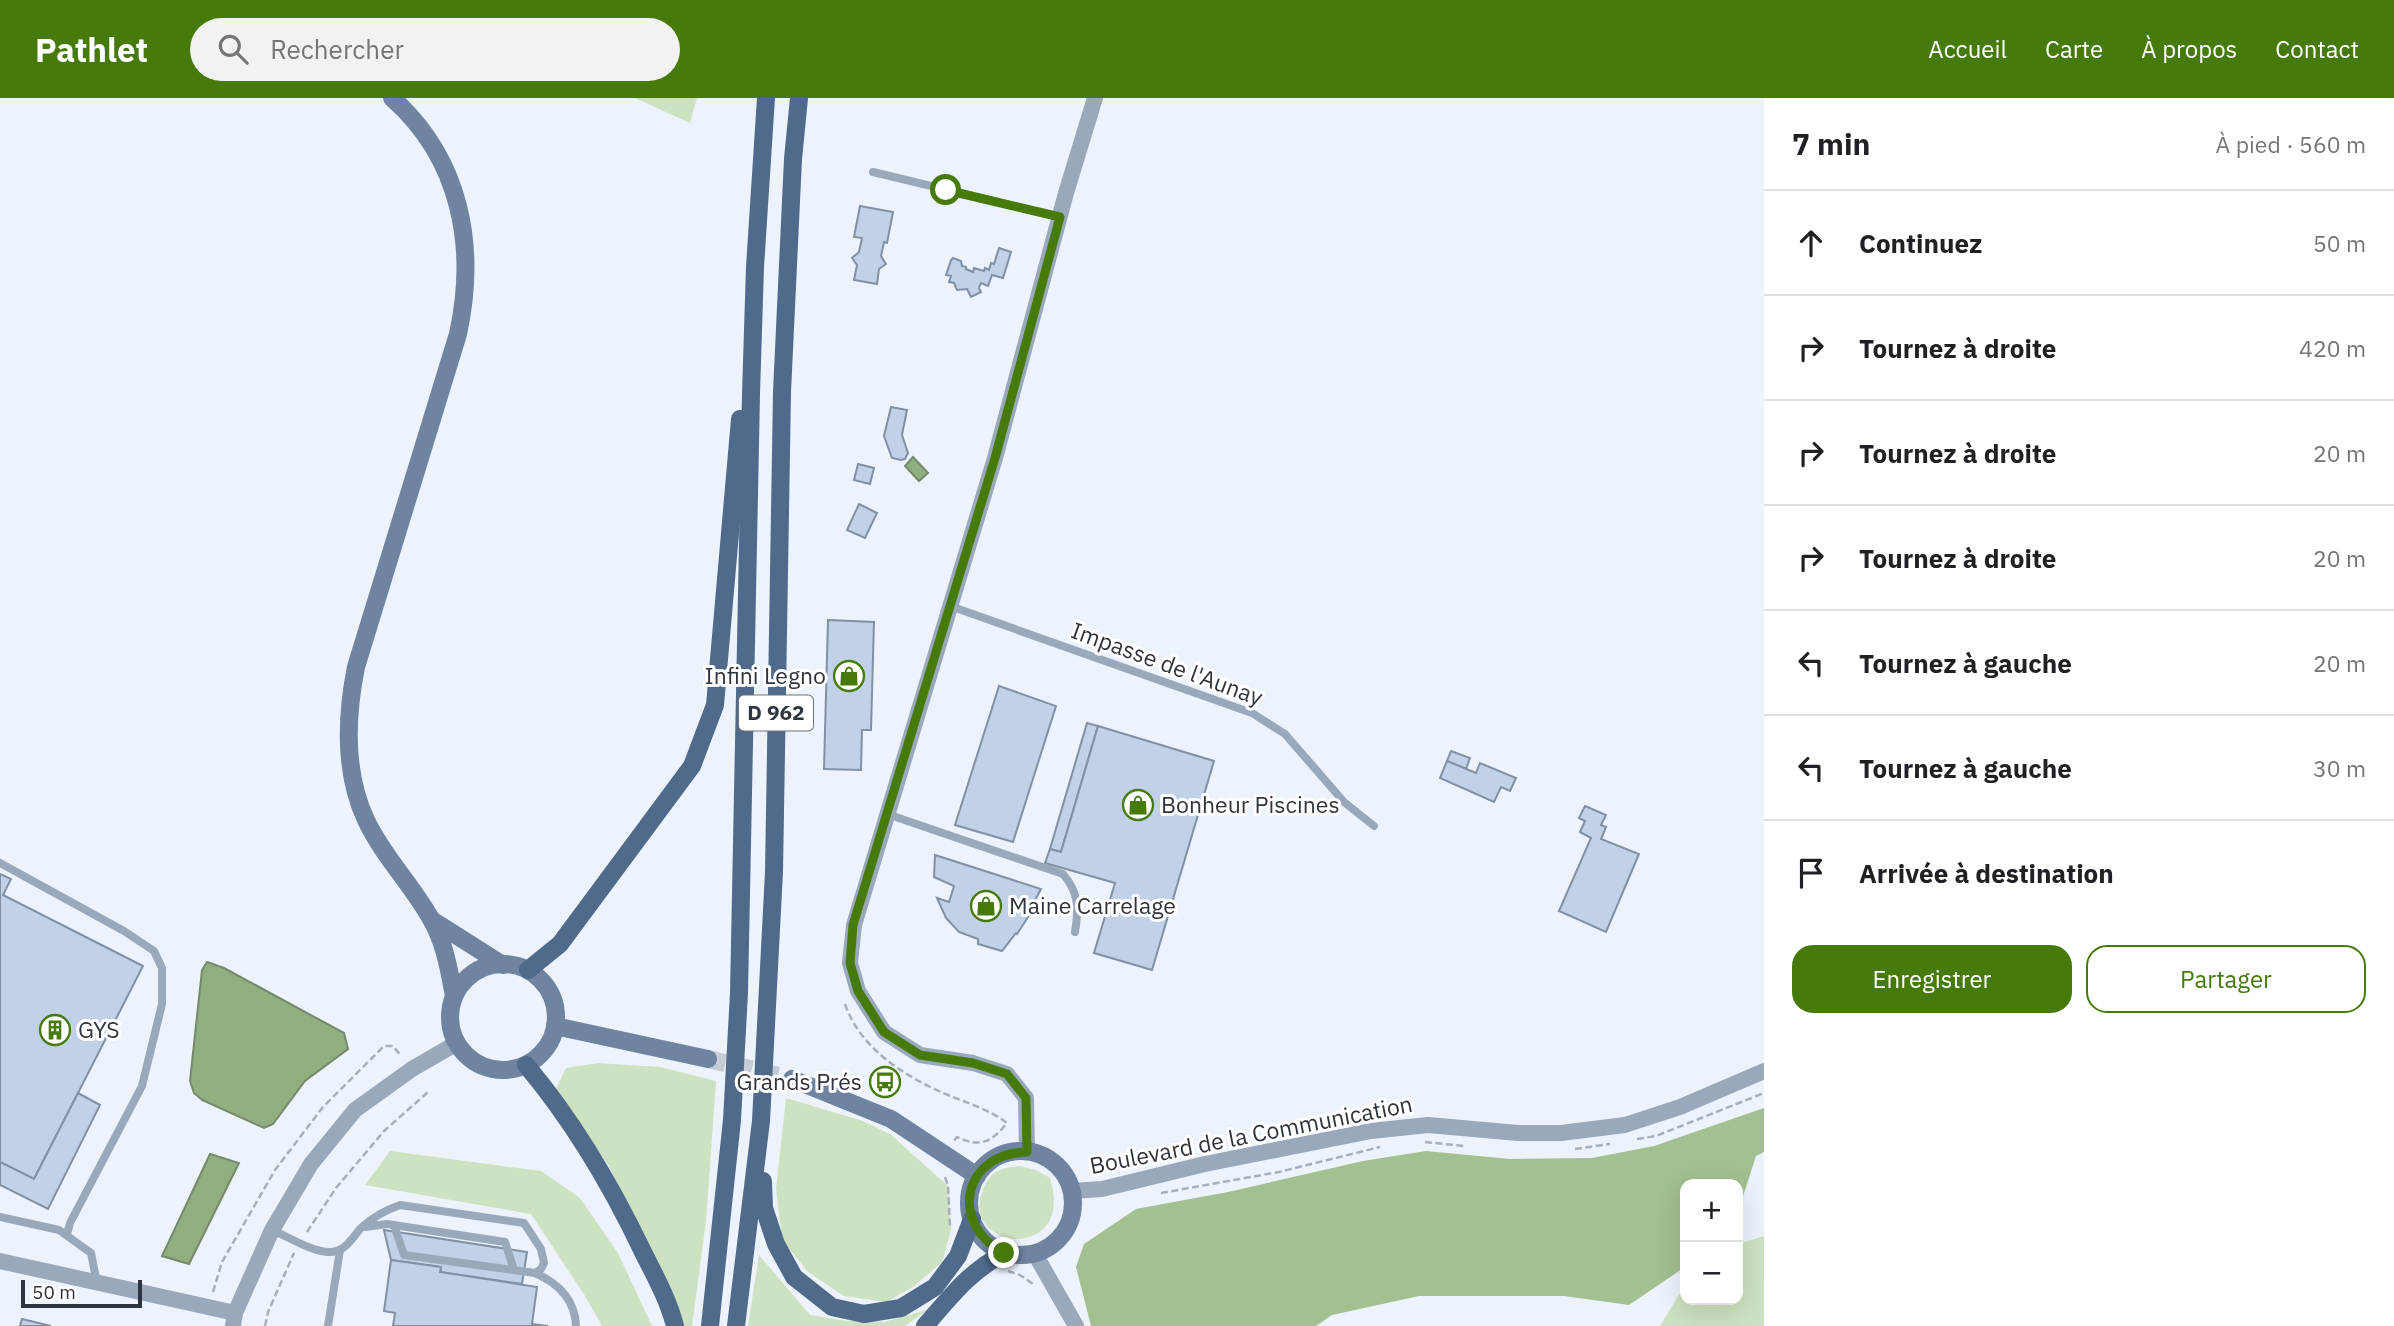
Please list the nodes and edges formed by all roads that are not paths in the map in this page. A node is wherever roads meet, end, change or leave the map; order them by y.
1 (392, 98) edge
2 (766, 98) edge
3 (799, 98) edge
4 (1095, 98) edge
5 (761, 158) junction
6 (873, 172) dead end
7 (1060, 217) junction
8 (950, 606) junction
9 (887, 814) junction
10 (1374, 826) dead end
11 (0, 863) edge
12 (432, 920) junction
13 (1075, 932) dead end
14 (503, 965) junction
15 (528, 970) junction
16 (454, 996) junction
17 (555, 1026) junction
18 (457, 1044) junction
19 (708, 1059) tunnel mouth
20 (526, 1065) junction
21 (1764, 1071) edge
22 (792, 1079) tunnel mouth
23 (761, 1121) junction
24 (1027, 1152) junction
25 (977, 1176) junction
26 (1072, 1191) junction
27 (0, 1217) edge
28 (972, 1219) junction
29 (394, 1225) junction
30 (362, 1228) junction
31 (272, 1230) junction
32 (67, 1234) junction
33 (340, 1250) junction
34 (1004, 1253) junction
35 (1035, 1254) junction
36 (0, 1261) edge
37 (514, 1270) junction
38 (534, 1273) junction
39 (97, 1283) junction
40 (234, 1320) edge
41 (328, 1326) edge
42 (576, 1326) edge
43 (675, 1326) edge
44 (710, 1326) edge
45 (736, 1326) edge
46 (925, 1326) edge
47 (1076, 1326) edge

1 - 12 street
2 - 5 main road, D 962
3 - 23 main road, D 962
4 - 7 street
5 - 15 main road
5 - 44 main road, D 962
6 - 7 lane
7 - 8 street
8 - 9 street
8 - 10 lane, Impasse de l'Aunay
9 - 13 lane
9 - 24 street
11 - 32 lane
12 - 14 street
12 - 16 street
14 - 15 street
14 - 16 street
15 - 17 street
16 - 18 street
17 - 19 street
17 - 20 street
18 - 20 street
18 - 31 street
20 - 43 main road
21 - 26 street, Boulevard de la Communication
22 - 25 street
23 - 28 main road
23 - 45 main road, D 962
24 - 25 street
24 - 26 street
25 - 28 street
26 - 35 street
27 - 32 lane
28 - 34 street
29 - 30 lane
29 - 37 lane
29 - 37 lane
30 - 33 lane
30 - 38 lane
31 - 33 lane
31 - 40 street
32 - 39 lane
33 - 41 lane
34 - 35 street
34 - 46 main road
35 - 47 street
36 - 39 street
37 - 38 lane
38 - 42 lane
39 - 40 street

